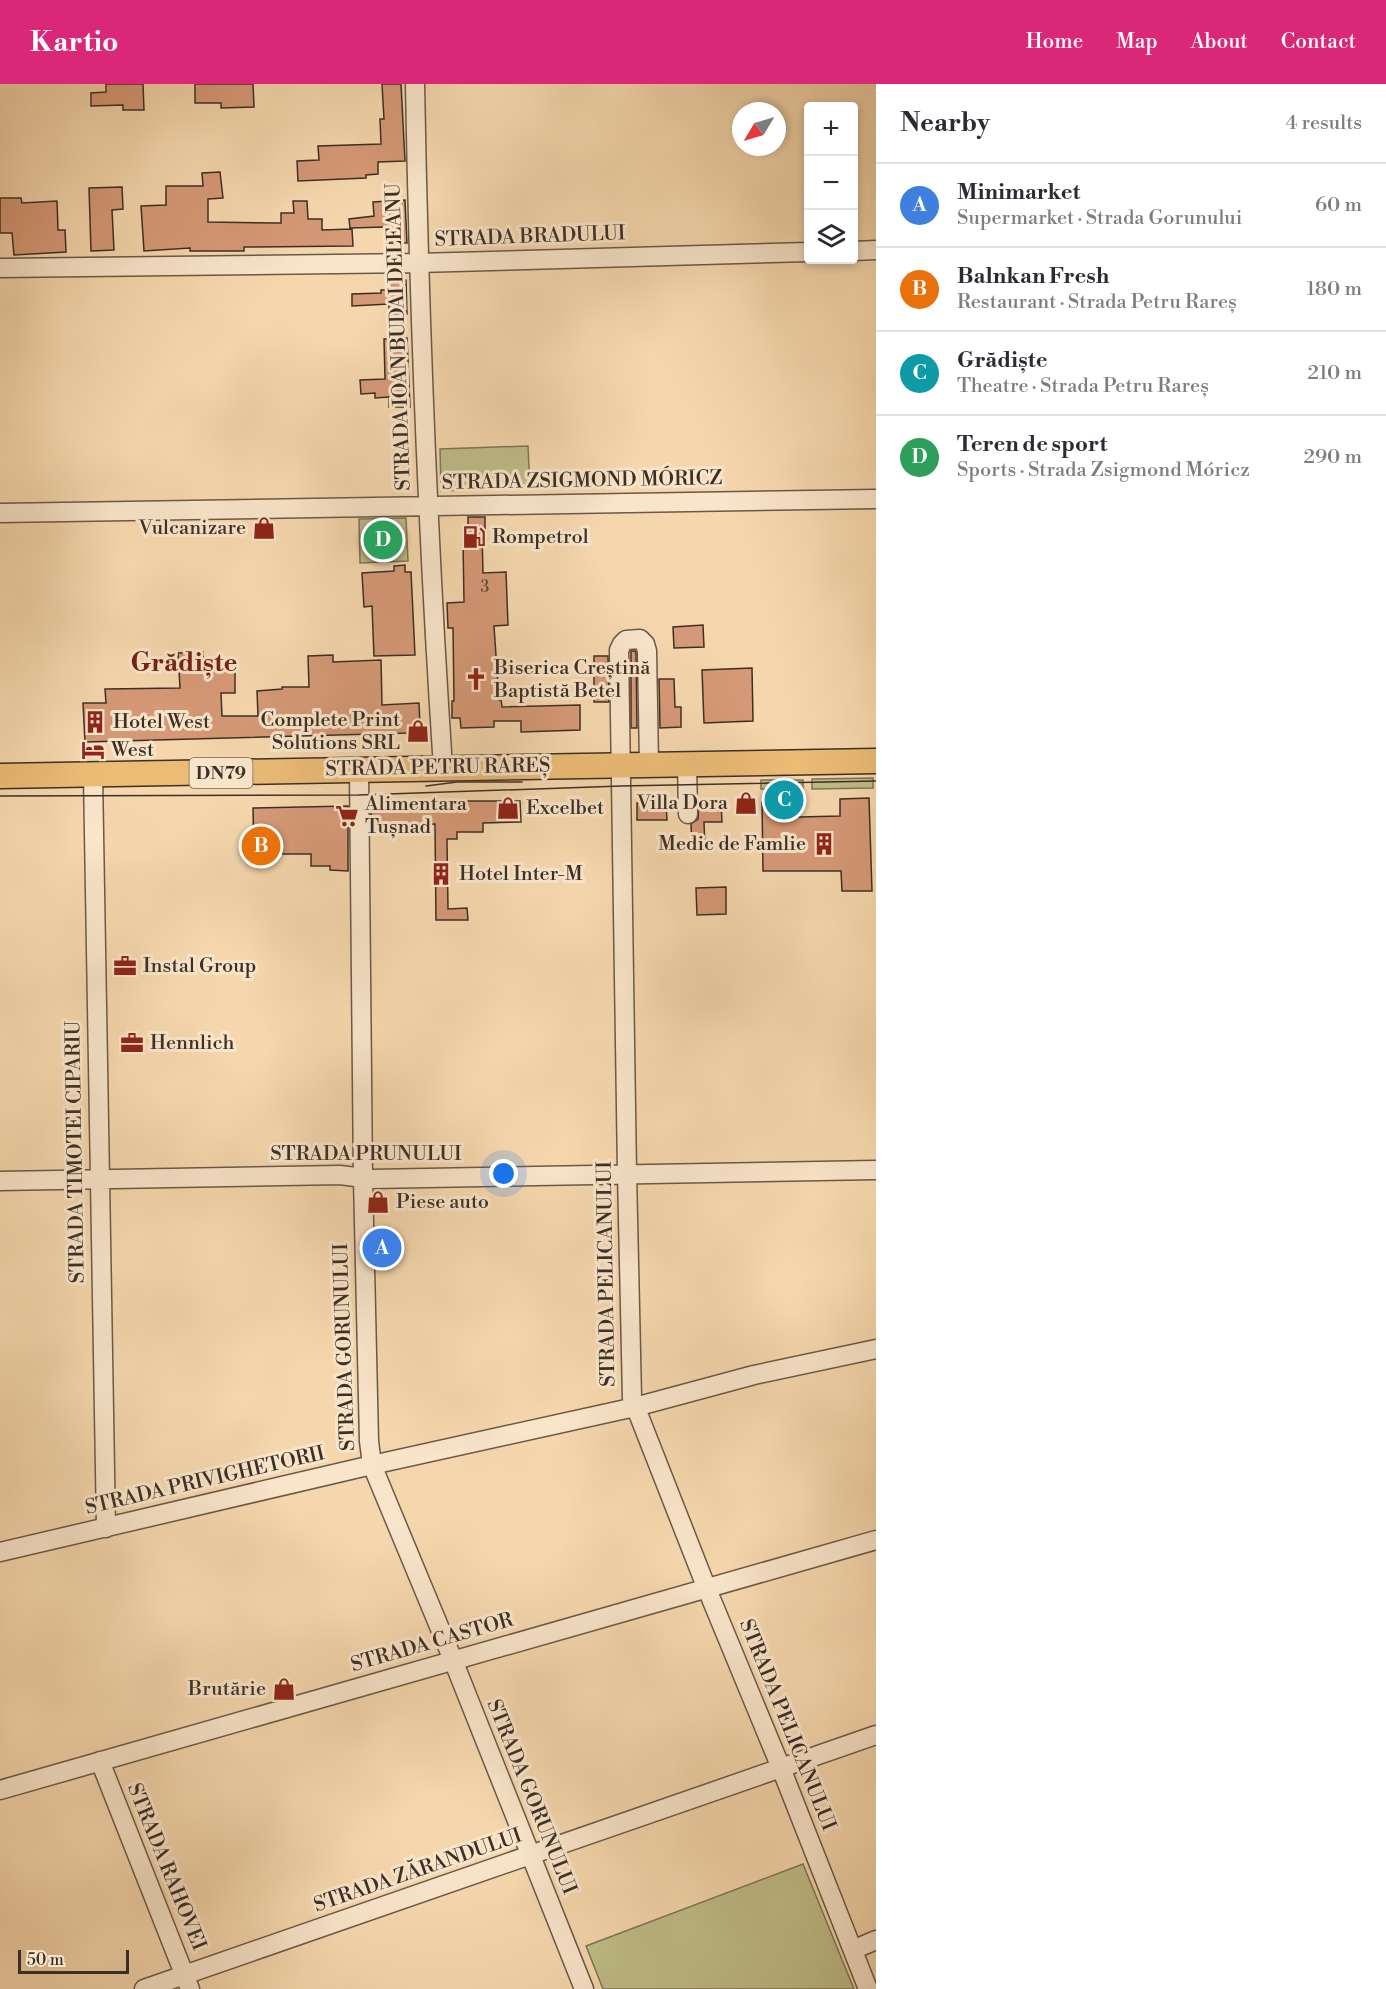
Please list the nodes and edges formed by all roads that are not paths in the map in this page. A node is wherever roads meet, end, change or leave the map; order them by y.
1 (415, 84) edge
2 (876, 250) edge
3 (858, 251) edge
4 (804, 252) edge
5 (418, 263) junction
6 (0, 268) edge
7 (876, 499) edge
8 (428, 506) junction
9 (0, 513) edge
10 (876, 761) edge
11 (621, 764) junction
12 (649, 764) junction
13 (687, 764) junction
14 (442, 768) junction
15 (359, 771) junction
16 (93, 775) junction
17 (0, 776) edge
18 (688, 814) dead end
19 (876, 1170) edge
20 (627, 1173) junction
21 (363, 1179) junction
22 (99, 1180) junction
23 (0, 1181) edge
24 (876, 1349) edge
25 (634, 1407) junction
26 (372, 1465) junction
27 (106, 1528) junction
28 (876, 1540) edge
29 (0, 1552) edge
30 (707, 1589) junction
31 (453, 1660) junction
32 (876, 1736) edge
33 (100, 1761) junction
34 (781, 1768) junction
35 (0, 1790) edge
36 (530, 1856) junction
37 (876, 1940) edge
38 (853, 1950) junction
39 (187, 1982) edge
40 (144, 1989) edge
41 (584, 1989) edge
42 (868, 1989) edge

1 - 5 street, STRADA IOAN BUDAI DELEANU
2 - 3 street
4 - 5 street, STRADA BRADULUI
5 - 6 street, STRADA BRADULUI
5 - 8 street, STRADA IOAN BUDAI DELEANU
7 - 8 street, STRADA ZSIGMOND MÓRICZ
8 - 9 street, STRADA ZSIGMOND MÓRICZ
8 - 14 street, STRADA IOAN BUDAI DELEANU
10 - 13 main road, STRADA PETRU RAREȘ / DN79
11 - 12 main road, STRADA PETRU RAREȘ / DN79
11 - 12 street, STRADA PELICANULUI
11 - 14 main road, STRADA PETRU RAREȘ / DN79
11 - 20 street, STRADA PELICANULUI
12 - 13 main road, STRADA PETRU RAREȘ / DN79
13 - 18 street
14 - 15 main road, STRADA PETRU RAREȘ / DN79
15 - 16 main road, STRADA PETRU RAREȘ / DN79
15 - 21 street, STRADA GORUNULUI
16 - 17 main road, STRADA PETRU RAREȘ / DN79
16 - 22 street, STRADA TIMOTEI CIPARIU
19 - 20 street, STRADA PRUNULUI
20 - 21 street, STRADA PRUNULUI
20 - 25 street, STRADA PELICANULUI
21 - 22 street, STRADA PRUNULUI
21 - 26 street, STRADA GORUNULUI
22 - 23 street, STRADA PRUNULUI
22 - 27 street, STRADA TIMOTEI CIPARIU
24 - 25 street, STRADA PRIVIGHETORII
25 - 26 street, STRADA PRIVIGHETORII
25 - 30 street, STRADA PELICANULUI
26 - 27 street, STRADA PRIVIGHETORII
26 - 31 street, STRADA GORUNULUI
27 - 29 street, STRADA PRIVIGHETORII
28 - 30 street, STRADA CASTOR
30 - 31 street, STRADA CASTOR
30 - 34 street, STRADA PELICANULUI
31 - 33 street, STRADA CASTOR
31 - 36 street, STRADA GORUNULUI
32 - 34 street, STRADA ZĂRANDULUI
33 - 35 street, STRADA CASTOR
33 - 39 street, STRADA RAHOVEI
34 - 36 street, STRADA ZĂRANDULUI
34 - 38 street, STRADA PELICANULUI
36 - 39 street, STRADA ZĂRANDULUI
36 - 41 street, STRADA GORUNULUI
37 - 38 street
38 - 42 street, STRADA PELICANULUI
39 - 40 street, STRADA ZĂRANDULUI

